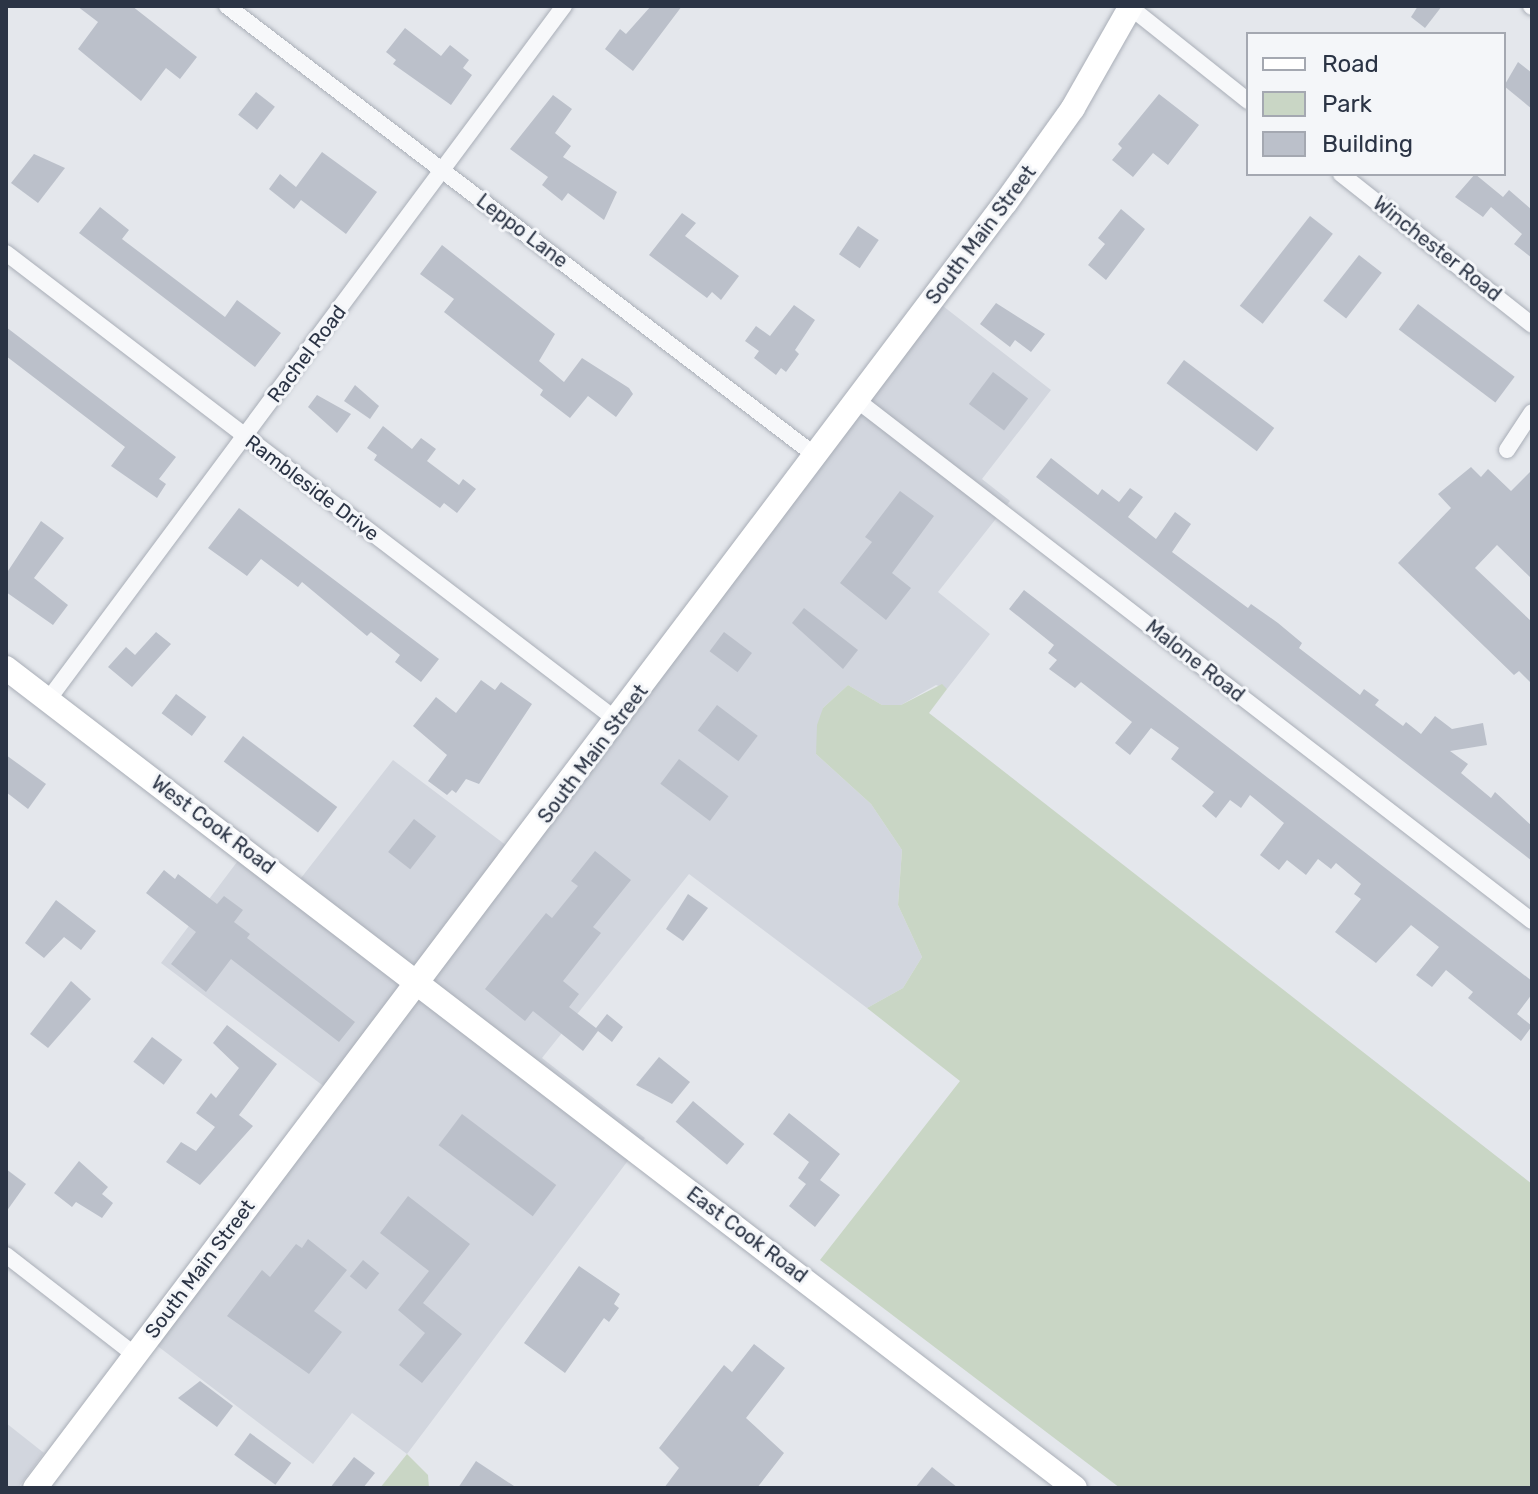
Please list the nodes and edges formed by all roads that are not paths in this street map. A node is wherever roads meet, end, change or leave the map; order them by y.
1 (227, 6) edge
2 (564, 6) edge
3 (1130, 7) edge
4 (1246, 99) edge
5 (444, 172) junction
6 (1344, 176) edge
7 (6, 253) edge
8 (1532, 325) edge
9 (858, 401) junction
10 (1532, 412) edge
11 (245, 437) junction
12 (1507, 450) dead end
13 (816, 456) junction
14 (6, 668) edge
15 (48, 700) junction
16 (618, 721) junction
17 (1532, 921) edge
18 (419, 982) junction
19 (6, 1255) edge
20 (135, 1355) junction
21 (35, 1488) edge
22 (1075, 1488) edge

1 - 5 street, Leppo Lane
2 - 5 street, Rachel Road
3 - 4 street
3 - 9 street, South Main Street
5 - 11 street, Rachel Road
5 - 13 street, Leppo Lane
6 - 8 street, Winchester Road
7 - 11 street, Rambleside Drive
9 - 13 street, South Main Street
9 - 17 street, Malone Road
10 - 12 street
11 - 15 street, Rachel Road
11 - 16 street, Rambleside Drive
13 - 16 street, South Main Street
14 - 15 street, West Cook Road
15 - 18 street, West Cook Road
16 - 18 street, South Main Street
18 - 20 street, South Main Street
18 - 22 street, East Cook Road
19 - 20 street
20 - 21 street, South Main Street

